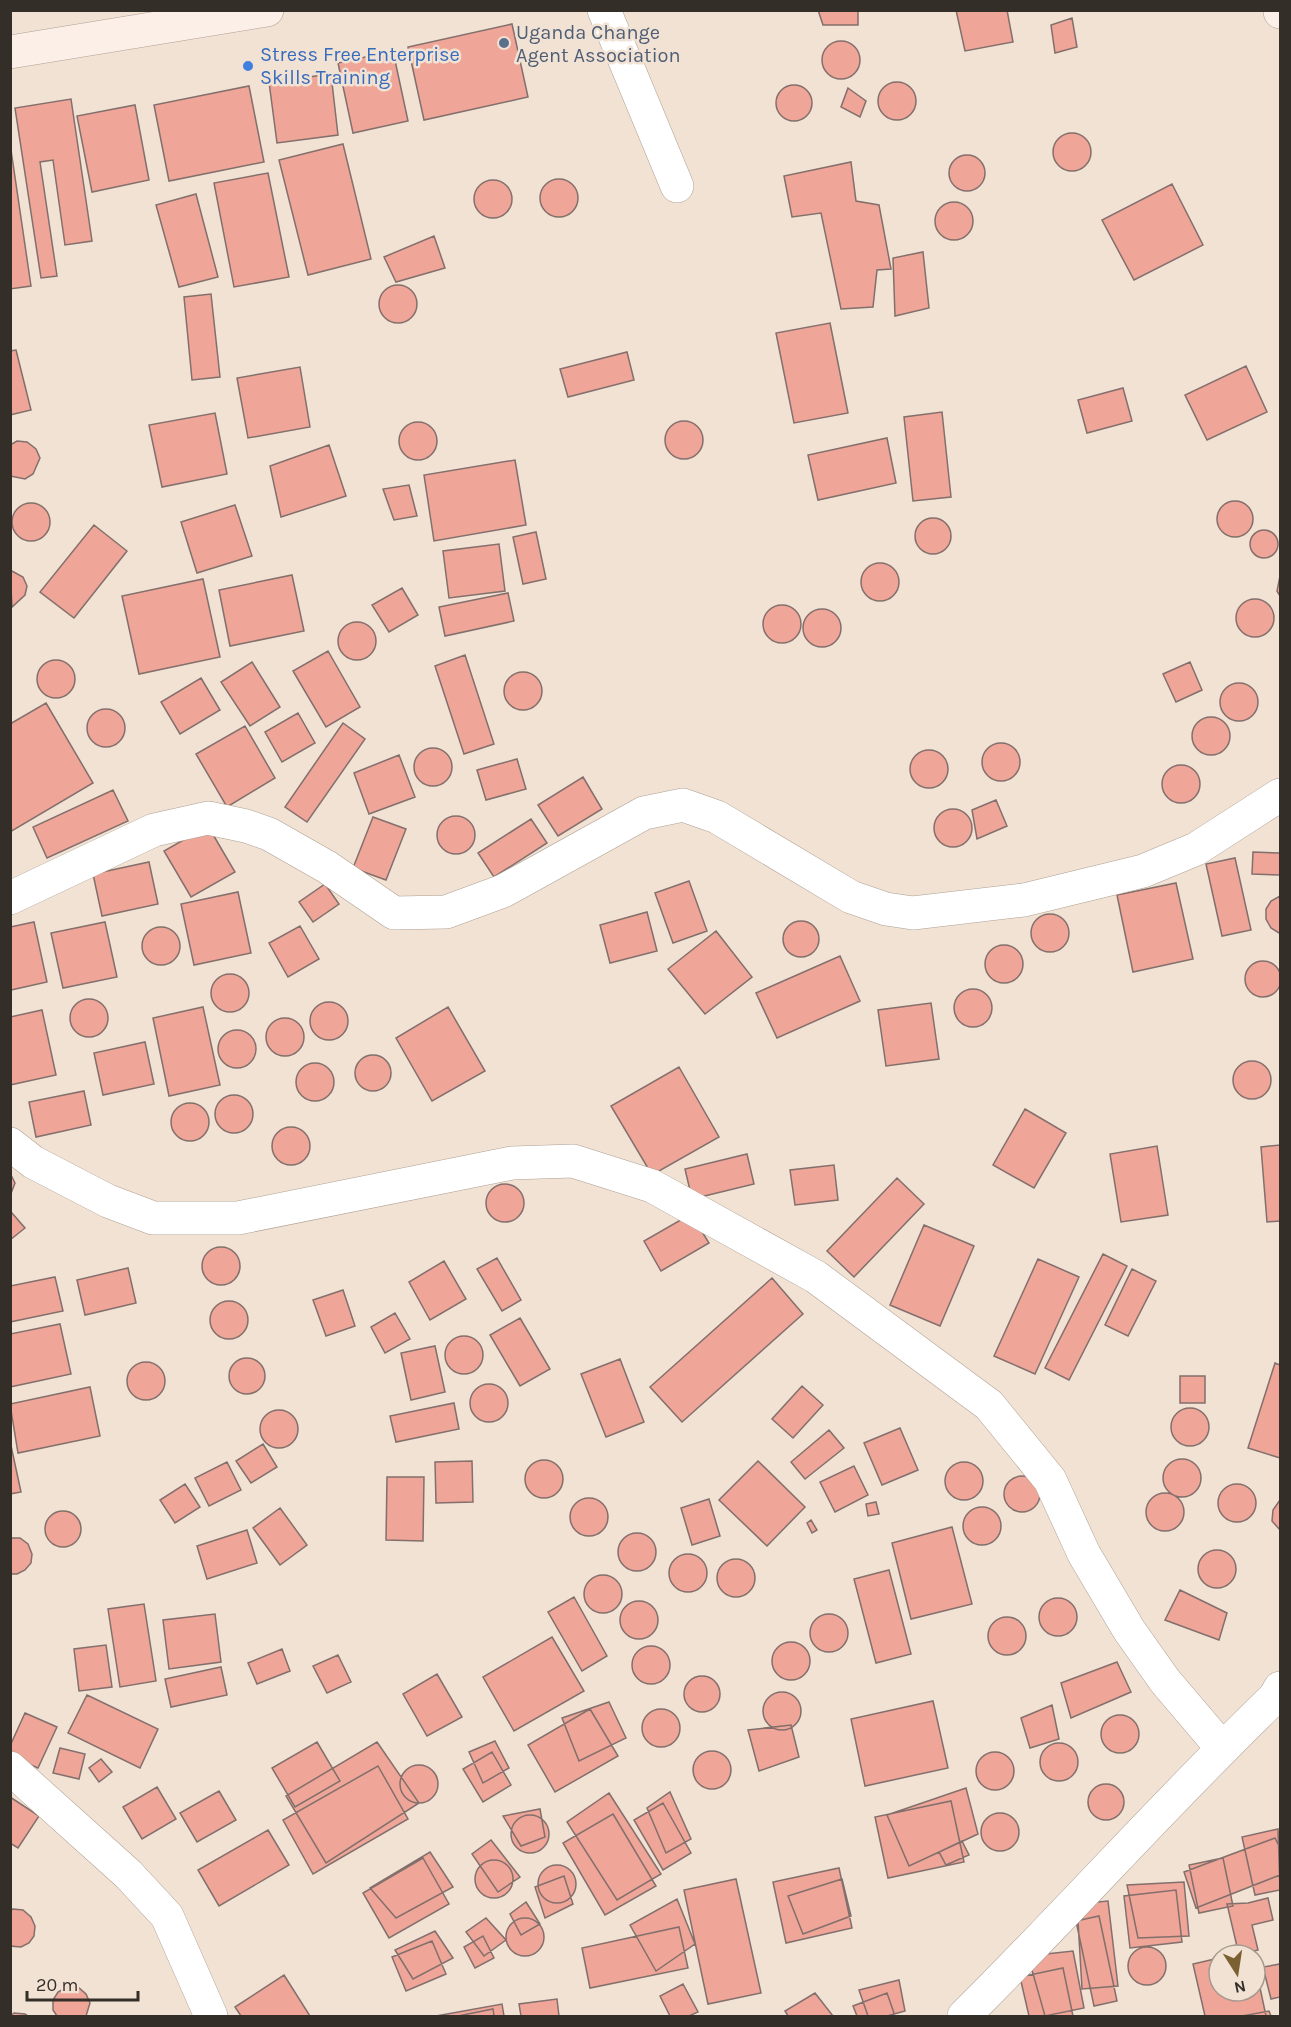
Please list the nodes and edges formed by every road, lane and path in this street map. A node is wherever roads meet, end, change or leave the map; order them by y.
1 (267, 10) edge
2 (604, 10) edge
3 (10, 52) edge
4 (677, 186) dead end
5 (1281, 795) edge
6 (10, 898) edge
7 (10, 1144) edge
8 (1279, 1699) edge
9 (1222, 1748) junction
10 (10, 1768) edge
11 (211, 2016) edge
12 (964, 2016) edge

1 - 3 street
2 - 4 street
5 - 6 street
7 - 9 street
8 - 9 street
9 - 12 street
10 - 11 street

